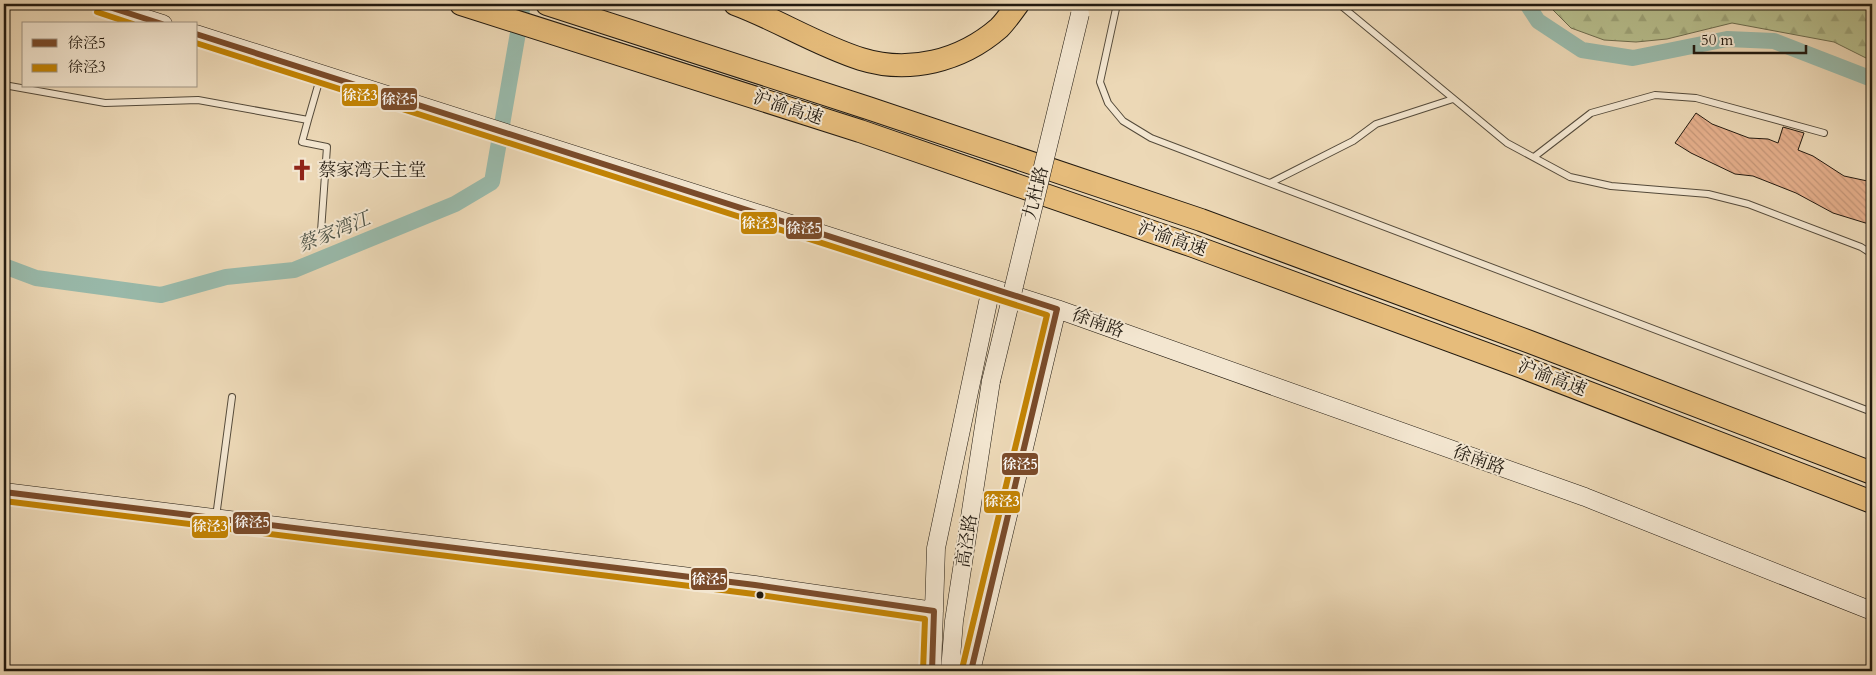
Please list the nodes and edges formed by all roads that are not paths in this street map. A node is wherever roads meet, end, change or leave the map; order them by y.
1 (100, 4) edge
2 (461, 4) edge
3 (735, 4) edge
4 (1018, 4) edge
5 (1117, 4) edge
6 (1339, 4) edge
7 (551, 5) edge
8 (1080, 9) edge
9 (157, 22) edge
10 (198, 35) edge
11 (321, 74) junction
12 (4, 85) edge
13 (1454, 98) junction
14 (308, 120) junction
15 (1824, 133) dead end
16 (1534, 157) junction
17 (1270, 183) junction
18 (321, 231) dead end
19 (1872, 254) edge
20 (991, 288) junction
21 (1057, 309) junction
22 (991, 381) joint
23 (232, 397) dead end
24 (1872, 412) edge
25 (1872, 474) edge
26 (4, 492) edge
27 (1872, 505) edge
28 (216, 518) junction
29 (934, 611) junction
30 (1872, 611) edge
31 (932, 671) edge
32 (950, 671) edge
33 (971, 671) edge

1 - 9 street
2 - 27 highway, 沪渝高速
3 - 4 highway
5 - 17 lane
6 - 13 lane
7 - 25 highway, 沪渝高速
8 - 22 street, 九杜路, bridge
10 - 11 street, 徐南路
11 - 14 lane
11 - 20 street, 徐南路
12 - 14 lane
13 - 16 lane
13 - 17 lane
14 - 18 lane
15 - 16 lane
16 - 19 lane
17 - 24 lane
20 - 21 street, 徐南路
20 - 29 street
21 - 30 street, 徐南路
21 - 33 street, 高泾路
22 - 32 street, 高泾路
23 - 28 lane
26 - 28 street
28 - 29 street
29 - 31 street

